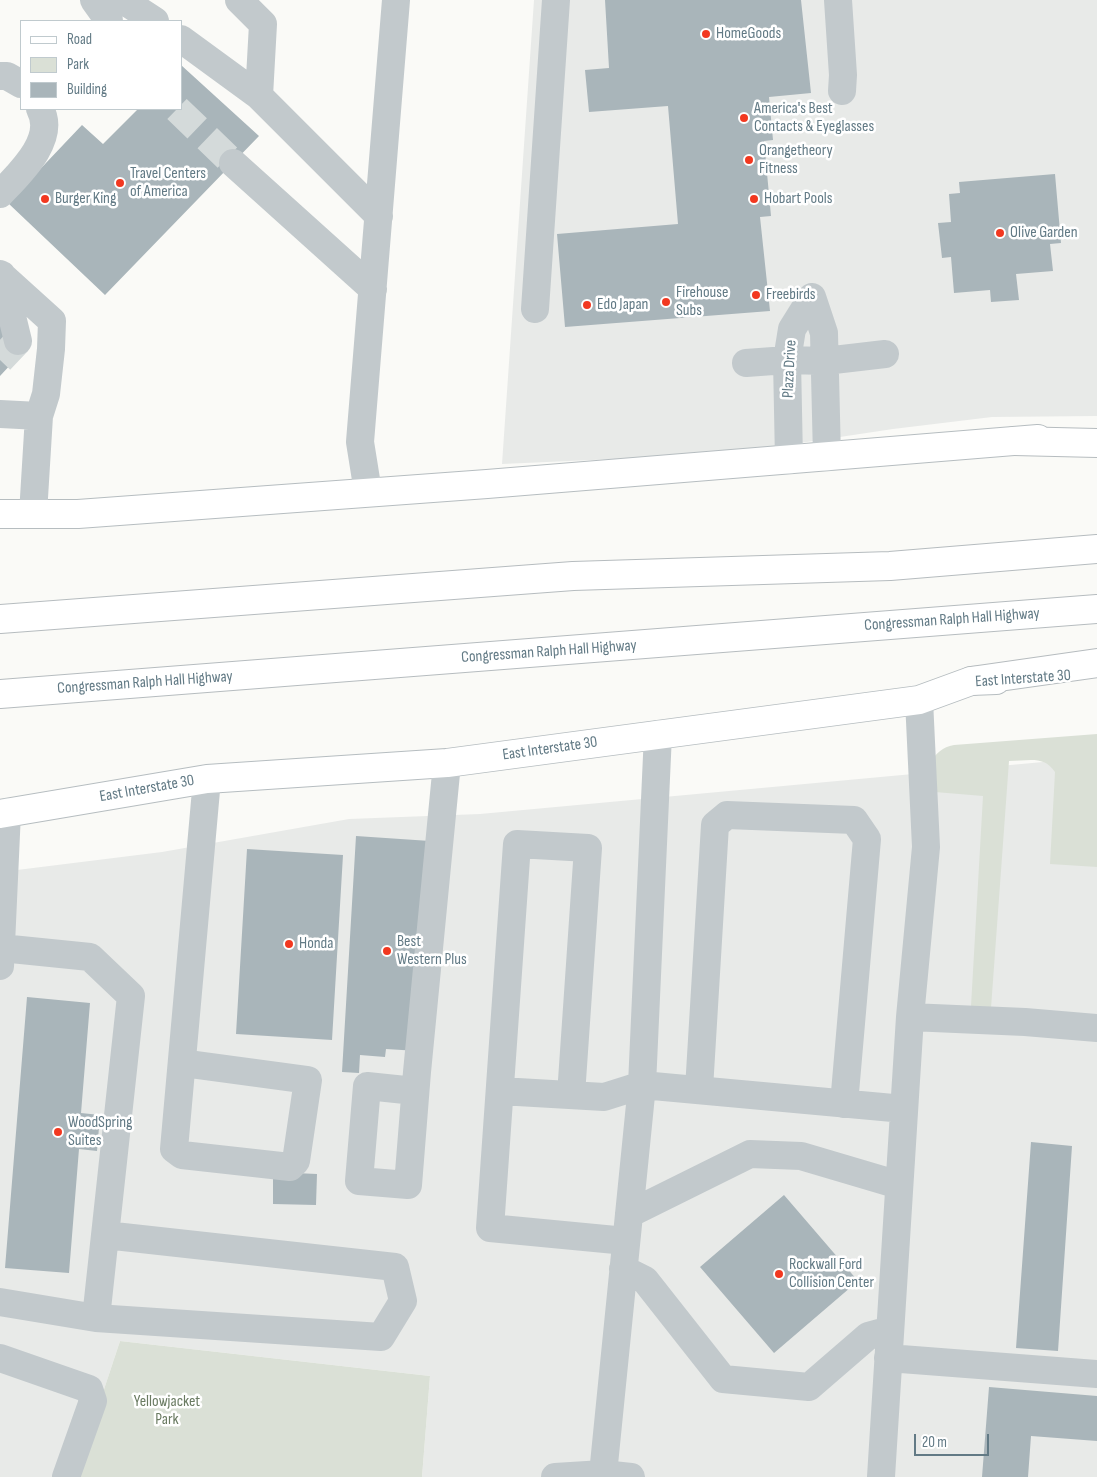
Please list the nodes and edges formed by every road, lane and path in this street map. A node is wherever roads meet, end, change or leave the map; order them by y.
1 (94, 0) edge
2 (123, 0) edge
3 (239, 0) edge
4 (396, 0) edge
5 (556, 0) edge
6 (838, 0) edge
7 (263, 12) edge
8 (108, 20) edge
9 (153, 20) edge
10 (182, 40) edge
11 (0, 76) edge
12 (20, 83) edge
13 (842, 91) dead end
14 (259, 96) junction
15 (41, 110) edge
16 (233, 163) tunnel mouth
17 (0, 194) edge
18 (379, 216) junction
19 (0, 276) edge
20 (373, 288) junction
21 (535, 309) dead end
22 (18, 341) dead end
23 (885, 354) dead end
24 (787, 360) junction
25 (825, 361) junction
26 (746, 364) dead end
27 (0, 414) edge
28 (39, 416) junction
29 (1097, 434) edge
30 (1014, 441) junction
31 (1097, 443) edge
32 (828, 456) junction
33 (789, 460) junction
34 (368, 492) junction
35 (0, 514) edge
36 (33, 514) junction
37 (1097, 549) edge
38 (1097, 609) edge
39 (0, 620) edge
40 (1097, 663) edge
41 (1097, 674) edge
42 (971, 682) junction
43 (0, 694) edge
44 (919, 700) junction
45 (658, 734) junction
46 (447, 763) junction
47 (208, 779) junction
48 (4, 813) edge
49 (2, 891) edge
50 (1, 957) edge
51 (910, 1017) junction
52 (1097, 1028) edge
53 (182, 1063) junction
54 (642, 1085) junction
55 (699, 1089) junction
56 (415, 1090) dead end
57 (500, 1091) junction
58 (571, 1095) junction
59 (844, 1104) junction
60 (904, 1110) junction
61 (899, 1185) junction
62 (629, 1214) junction
63 (105, 1234) junction
64 (626, 1241) junction
65 (623, 1270) junction
66 (0, 1302) edge
67 (96, 1318) junction
68 (890, 1330) junction
69 (0, 1358) edge
70 (888, 1358) junction
71 (1097, 1374) edge
72 (603, 1476) edge
73 (66, 1477) edge
74 (555, 1477) edge
75 (631, 1477) edge
76 (881, 1477) edge

1 - 8 lane
2 - 9 lane
3 - 7 lane
4 - 18 lane
5 - 21 lane
6 - 13 lane
7 - 14 lane
10 - 14 lane
11 - 12 lane
14 - 18 lane
15 - 17 lane
16 - 20 lane
18 - 20 lane
19 - 22 lane
19 - 28 lane
20 - 34 lane
23 - 25 lane
24 - 25 lane
24 - 25 lane, Plaza Drive
24 - 26 lane
24 - 33 lane, Plaza Drive
25 - 32 lane, Plaza Drive
27 - 28 lane
28 - 36 lane
29 - 30 main road
30 - 31 main road
30 - 32 main road
32 - 33 main road
33 - 34 main road
34 - 36 main road
35 - 36 main road
37 - 39 main road
38 - 43 main road, Congressman Ralph Hall Highway
40 - 42 main road
41 - 42 main road, East Interstate 30
42 - 44 main road, East Interstate 30
44 - 45 main road, East Interstate 30
44 - 51 lane
45 - 46 main road, East Interstate 30
45 - 54 lane
46 - 47 main road, East Interstate 30
46 - 56 lane
47 - 48 main road, East Interstate 30
47 - 53 lane
48 - 49 lane
49 - 50 lane
50 - 63 lane
51 - 52 lane
51 - 60 lane
53 - 53 lane
54 - 55 lane
54 - 58 lane
54 - 62 lane
55 - 59 lane
55 - 59 lane
57 - 58 lane
57 - 58 lane
57 - 64 lane
59 - 60 lane
60 - 61 lane
61 - 62 lane
61 - 68 lane
62 - 64 lane
63 - 67 lane
63 - 67 lane
64 - 65 lane
65 - 68 lane
65 - 72 lane
66 - 67 lane
68 - 70 lane
69 - 73 lane
70 - 71 lane
70 - 76 lane
72 - 74 lane
72 - 75 lane

